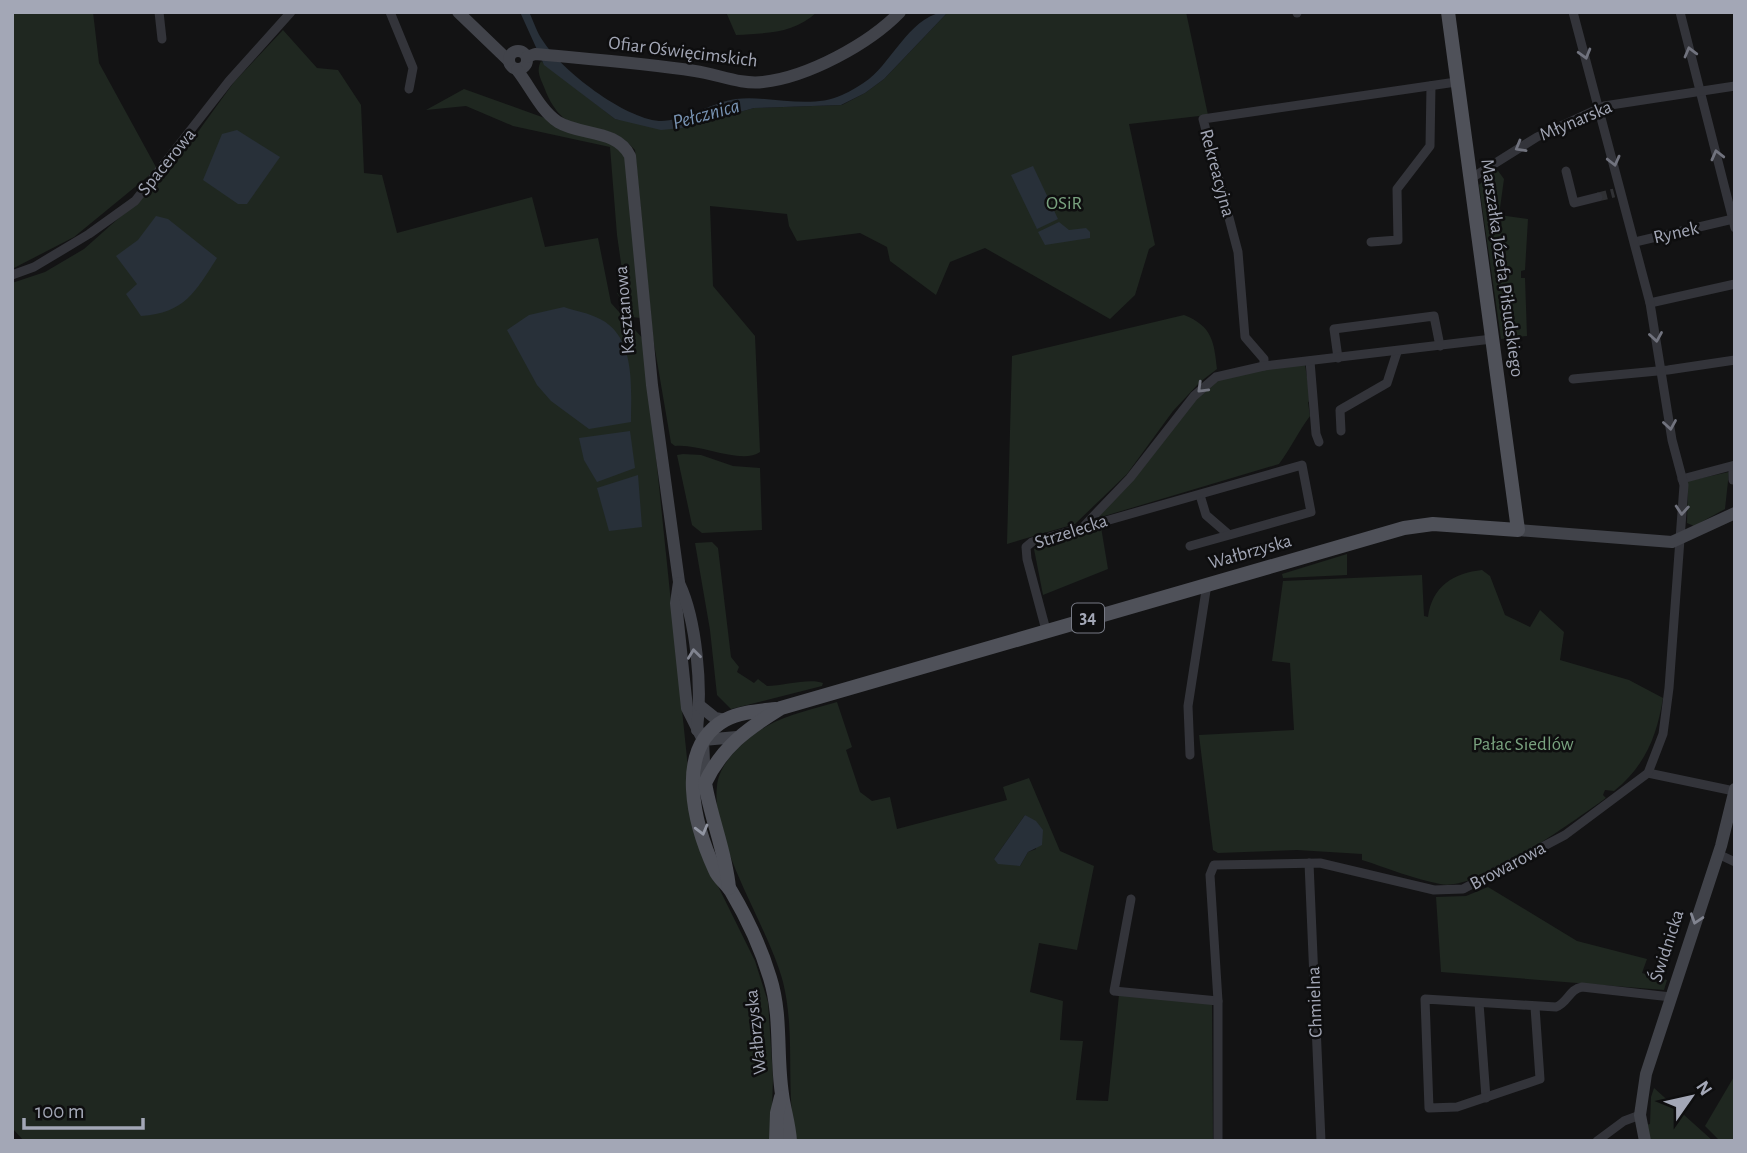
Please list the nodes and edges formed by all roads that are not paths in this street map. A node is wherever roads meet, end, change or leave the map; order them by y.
1 (159, 12) edge
2 (291, 12) edge
3 (390, 12) edge
4 (458, 12) edge
5 (900, 12) edge
6 (1448, 12) edge
7 (1573, 12) edge
8 (1680, 12) edge
9 (162, 39) dead end
10 (521, 60) junction
11 (1456, 82) junction
12 (1431, 86) junction
13 (1735, 86) edge
14 (409, 89) dead end
15 (1700, 91) junction
16 (1600, 107) junction
17 (1566, 171) dead end
18 (1470, 179) junction
19 (1598, 197) tunnel mouth
20 (1734, 224) edge
21 (1371, 242) dead end
22 (1635, 242) junction
23 (12, 275) edge
24 (1735, 284) edge
25 (1650, 303) junction
26 (1492, 339) junction
27 (1440, 346) junction
28 (1397, 352) junction
29 (1338, 358) junction
30 (1735, 360) edge
31 (1311, 361) junction
32 (1265, 366) junction
33 (1661, 370) junction
34 (1573, 379) dead end
35 (1342, 431) dead end
36 (1320, 442) dead end
37 (1734, 466) edge
38 (1682, 479) junction
39 (1733, 480) edge
40 (1200, 495) junction
41 (1735, 513) edge
42 (1084, 526) junction
43 (1518, 530) junction
44 (1228, 534) junction
45 (1680, 540) junction
46 (1190, 546) dead end
47 (679, 582) junction
48 (1207, 584) junction
49 (1046, 630) junction
50 (699, 706) junction
51 (781, 708) junction
52 (725, 720) junction
53 (700, 735) junction
54 (737, 737) junction
55 (1190, 755) dead end
56 (1648, 774) junction
57 (705, 783) junction
58 (1735, 790) edge
59 (1718, 854) junction
60 (1735, 862) edge
61 (1309, 863) junction
62 (729, 888) junction
63 (1131, 899) dead end
64 (1671, 996) junction
65 (1218, 1001) junction
66 (1479, 1003) junction
67 (1535, 1007) junction
68 (782, 1095) junction
69 (1486, 1098) junction
70 (1640, 1115) junction
71 (776, 1141) edge
72 (790, 1141) edge
73 (1218, 1141) edge
74 (1321, 1141) edge
75 (1597, 1141) edge
76 (1645, 1141) edge

1 - 9 street
2 - 23 street, Spacerowa
3 - 14 street
4 - 10 street
5 - 10 street, Ofiar Oświęcimskich
6 - 11 main road, Marszałka Józefa Piłsudskiego
7 -> 16 street
15 -> 8 street
10 - 47 street, Kasztanowa
11 - 12 street, Rekreacyjna
11 - 18 main road, Marszałka Józefa Piłsudskiego
12 - 21 street
12 - 32 street, Rekreacyjna
13 - 15 street, Młynarska
15 - 16 street, Młynarska
20 -> 15 street
16 -> 18 street, Młynarska
16 -> 22 street
17 - 19 street
18 - 26 main road, Marszałka Józefa Piłsudskiego
20 - 22 street, Rynek
22 - 25 street, Rynek
24 - 25 street
25 -> 33 street, Rynek
26 - 27 street
26 - 43 main road, Marszałka Józefa Piłsudskiego
27 - 28 street
27 - 29 street
28 - 29 street
28 - 35 street
29 - 31 street
30 - 33 street
31 - 32 street
31 - 36 street
32 -> 42 street
33 - 34 street
33 -> 38 street, Rynek
37 - 38 street
37 - 39 street
38 -> 45 street, Rynek
40 - 42 street, Strzelecka
40 - 44 street
40 - 44 street, Strzelecka
41 - 45 street, Wałbrzyska
42 - 49 street, Strzelecka
43 - 45 street, Wałbrzyska
43 - 48 main road, Wałbrzyska / 34
44 - 46 street, Strzelecka
45 - 56 street, Rynek
50 -> 47 street, Kasztanowa
47 - 53 street, Kasztanowa
48 - 49 main road, Wałbrzyska / 34
48 - 55 street
49 - 51 main road, Wałbrzyska / 34
50 - 52 street
50 - 53 street, Kasztanowa
51 - 52 main road, Wałbrzyska / 34
51 - 54 main road, Wałbrzyska / 34
52 - 53 main road, Wałbrzyska / 34
53 - 54 street
53 - 57 street, Kasztanowa
53 -> 62 main road, Wałbrzyska
54 - 57 main road, Wałbrzyska / 34
56 - 58 street
56 - 61 street, Browarowa
57 - 62 main road, Wałbrzyska
58 - 59 street, Świdnicka
59 - 60 street
59 -> 64 street, Świdnicka
61 - 65 street, Browarowa
61 - 74 street, Chmielna
62 - 68 main road, Wałbrzyska
63 - 65 street
64 - 67 street
64 - 70 street, Świdnicka
65 - 73 street
66 - 67 street
66 - 69 street
66 - 69 street
67 - 69 street
68 - 71 main road, Wałbrzyska
68 - 72 main road, Wałbrzyska
70 - 75 street
70 - 76 street, Świdnicka

